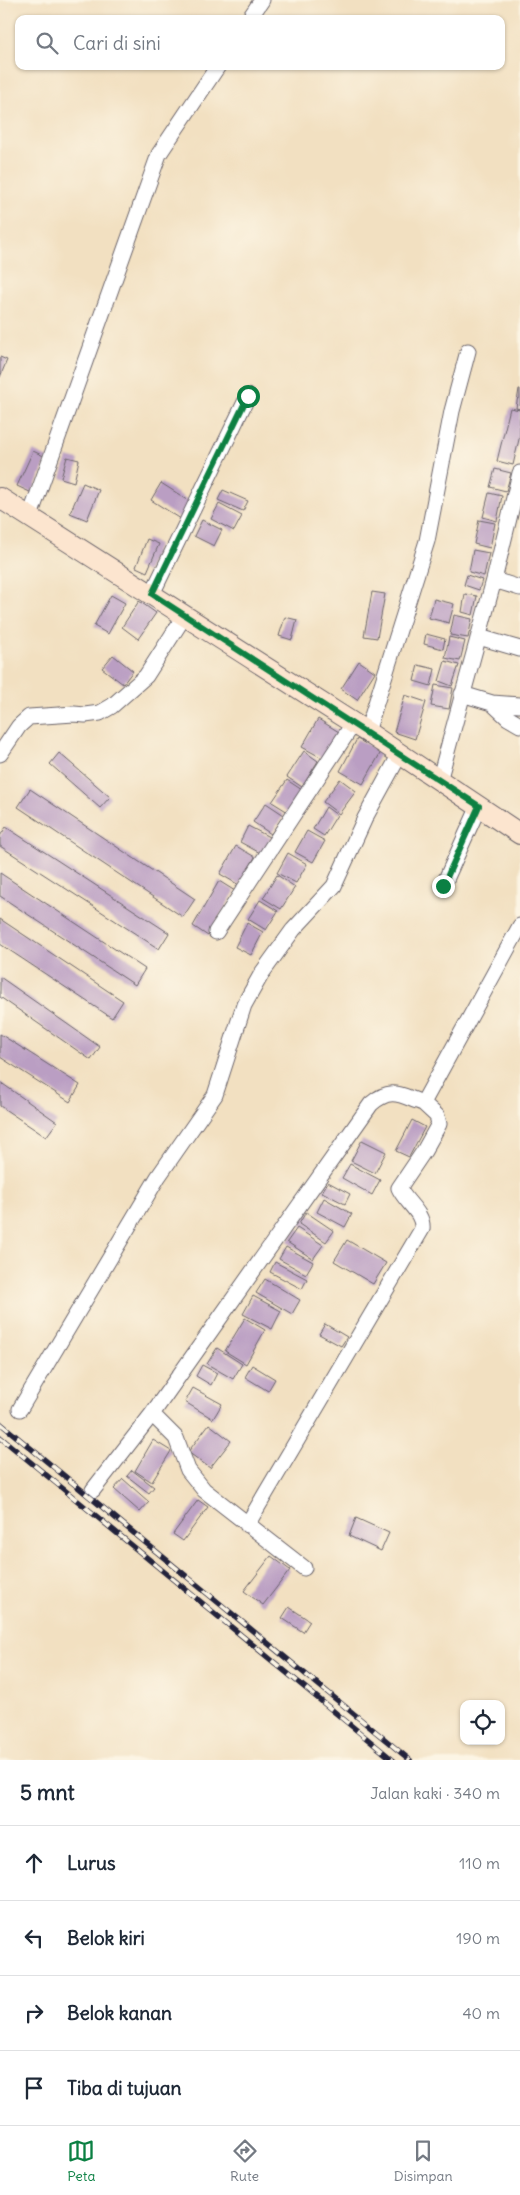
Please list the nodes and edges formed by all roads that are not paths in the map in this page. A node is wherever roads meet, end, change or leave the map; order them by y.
1 (262, 0) edge
2 (253, 15) edge
3 (215, 70) edge
4 (468, 351) dead end
5 (248, 396) dead end
6 (520, 473) edge
7 (0, 498) edge
8 (30, 516) junction
9 (514, 525) edge
10 (494, 580) junction
11 (520, 588) edge
12 (152, 594) junction
13 (185, 615) junction
14 (479, 637) junction
15 (520, 649) edge
16 (462, 694) junction
17 (492, 703) junction
18 (520, 705) edge
19 (520, 725) edge
20 (360, 728) junction
21 (0, 754) edge
22 (400, 754) junction
23 (439, 781) junction
24 (479, 806) junction
25 (520, 834) edge
26 (443, 886) dead end
27 (520, 926) edge
28 (216, 932) dead end
29 (423, 1103) junction
30 (20, 1409) dead end
31 (152, 1414) junction
32 (93, 1490) dead end
33 (248, 1525) junction
34 (304, 1568) dead end

1 - 2 street
3 - 8 street
4 - 20 street
5 - 12 street
6 - 9 street
7 - 8 street
8 - 12 street
9 - 10 street
10 - 11 street
10 - 14 street
12 - 13 street
13 - 20 street
13 - 21 street
14 - 15 street
14 - 16 street
16 - 17 street
16 - 23 street
17 - 18 street
17 - 19 street
20 - 22 street
20 - 28 street
22 - 23 street
22 - 30 street
23 - 24 street
24 - 25 street
24 - 26 street
27 - 29 street
29 - 31 street
29 - 33 street
31 - 32 street
31 - 33 street
33 - 34 street

